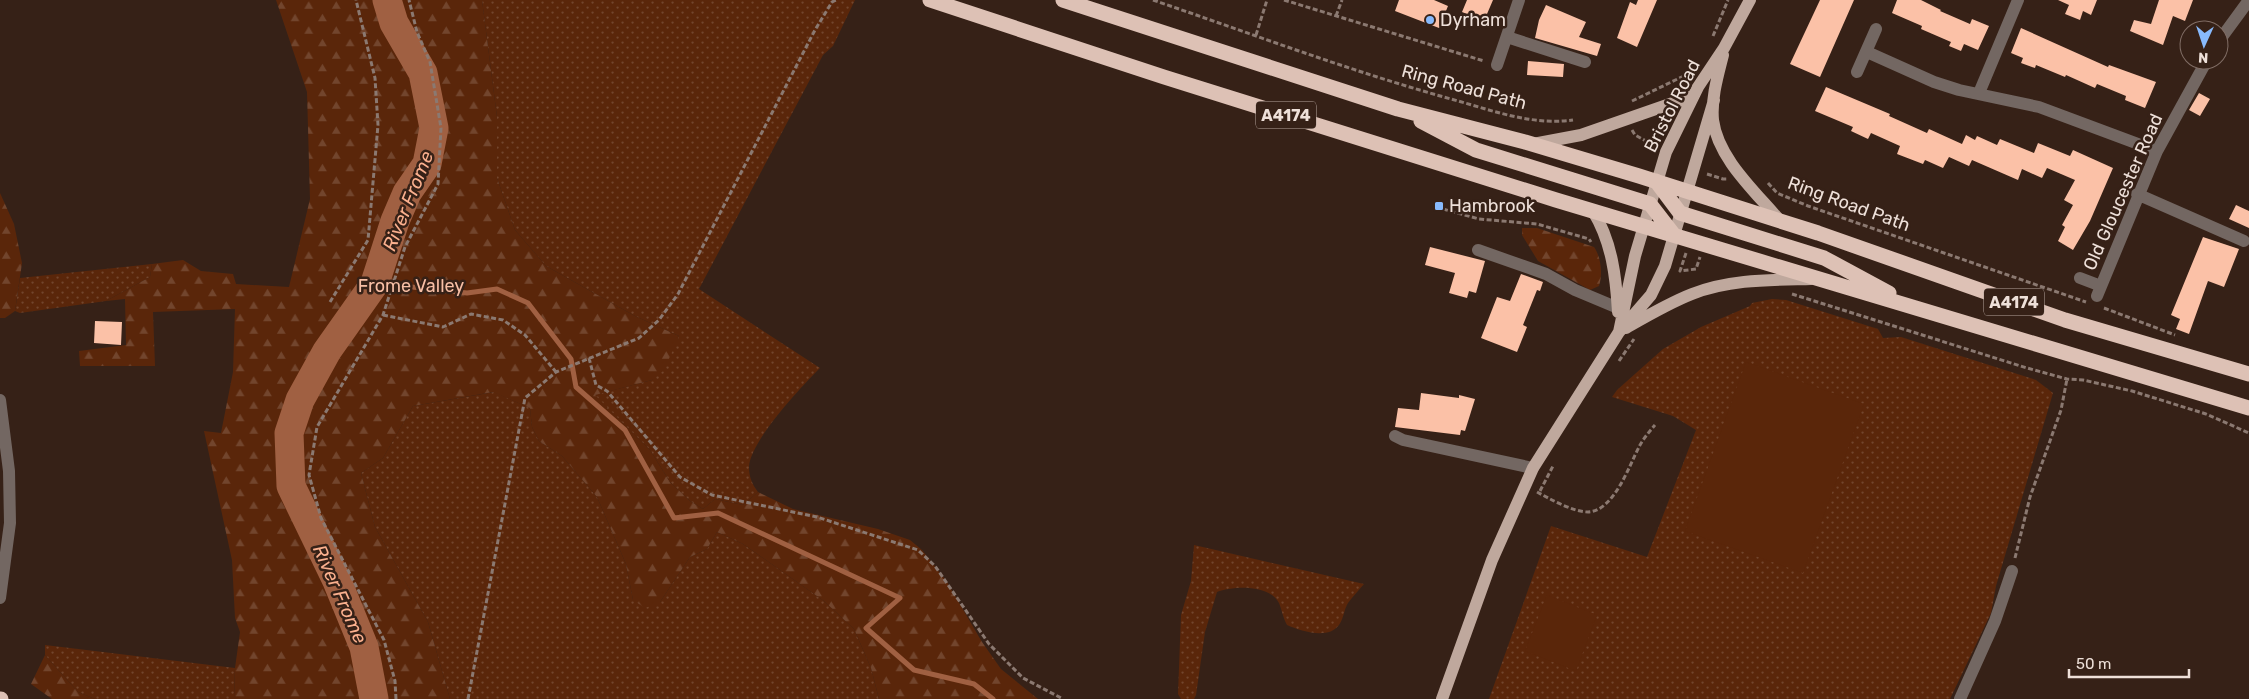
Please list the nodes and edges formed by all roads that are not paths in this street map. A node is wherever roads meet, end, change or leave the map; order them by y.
1 (930, 0) edge
2 (1063, 0) edge
3 (1520, 0) edge
4 (1750, 0) edge
5 (2018, 0) edge
6 (2249, 0) edge
7 (2229, 27) edge
8 (1876, 29) dead end
9 (1507, 37) junction
10 (1724, 48) junction
11 (1867, 52) junction
12 (1585, 62) dead end
13 (1497, 65) road end
14 (2201, 70) edge
15 (1856, 72) dead end
16 (1979, 93) junction
17 (1692, 96) junction
18 (1714, 100) junction
19 (1398, 109) junction
20 (1531, 144) junction
21 (2156, 151) junction
22 (1656, 181) junction
23 (1686, 191) junction
24 (2137, 194) junction
25 (1650, 204) junction
26 (1594, 211) junction
27 (1680, 212) junction
28 (1781, 222) junction
29 (1644, 226) junction
30 (1674, 235) junction
31 (2244, 240) dead end
32 (1478, 250) dead end
33 (1818, 278) junction
34 (2080, 278) dead end
35 (1618, 308) junction
36 (1918, 308) junction
37 (1619, 332) junction
38 (2249, 374) edge
39 (0, 400) edge
40 (2249, 408) edge
41 (1395, 436) dead end
42 (1533, 468) junction
43 (2012, 570) road end
44 (0, 598) edge
45 (1442, 699) edge
46 (1960, 699) edge

1 - 26 highway, A4174
2 - 19 highway, A4174
3 - 9 street
4 - 10 main road, Bristol Road
5 - 16 street
6 - 7 street
8 - 11 street
9 - 12 street
9 - 13 street
10 - 17 main road, Bristol Road
10 - 18 main road, Bristol Road
11 - 15 street
11 - 16 street
14 - 21 street, Old Gloucester Road
16 - 21 street
17 - 20 main road
17 - 22 main road, Bristol Road
18 - 23 main road
18 - 28 main road
19 - 20 highway, A4174
19 - 25 highway, A4174
20 - 22 highway, A4174
21 - 24 street, Old Gloucester Road
22 - 23 highway, A4174
22 - 25 main road, Bristol Road
22 - 27 highway
23 - 27 main road
23 - 28 highway, A4174
24 - 31 street
24 - 34 street, Old Gloucester Road
25 - 29 main road, Bristol Road
25 - 30 highway
26 - 29 highway, A4174
26 - 35 main road
27 - 30 main road
27 - 36 highway
28 - 38 highway, A4174
29 - 30 highway, A4174
29 - 37 main road, Bristol Road
30 - 33 highway, A4174
30 - 37 main road
32 - 35 street
33 - 36 highway, A4174
33 - 37 main road
35 - 37 main road
36 - 40 highway, A4174
37 - 42 main road
39 - 44 street
41 - 42 street
42 - 45 main road
43 - 46 street

